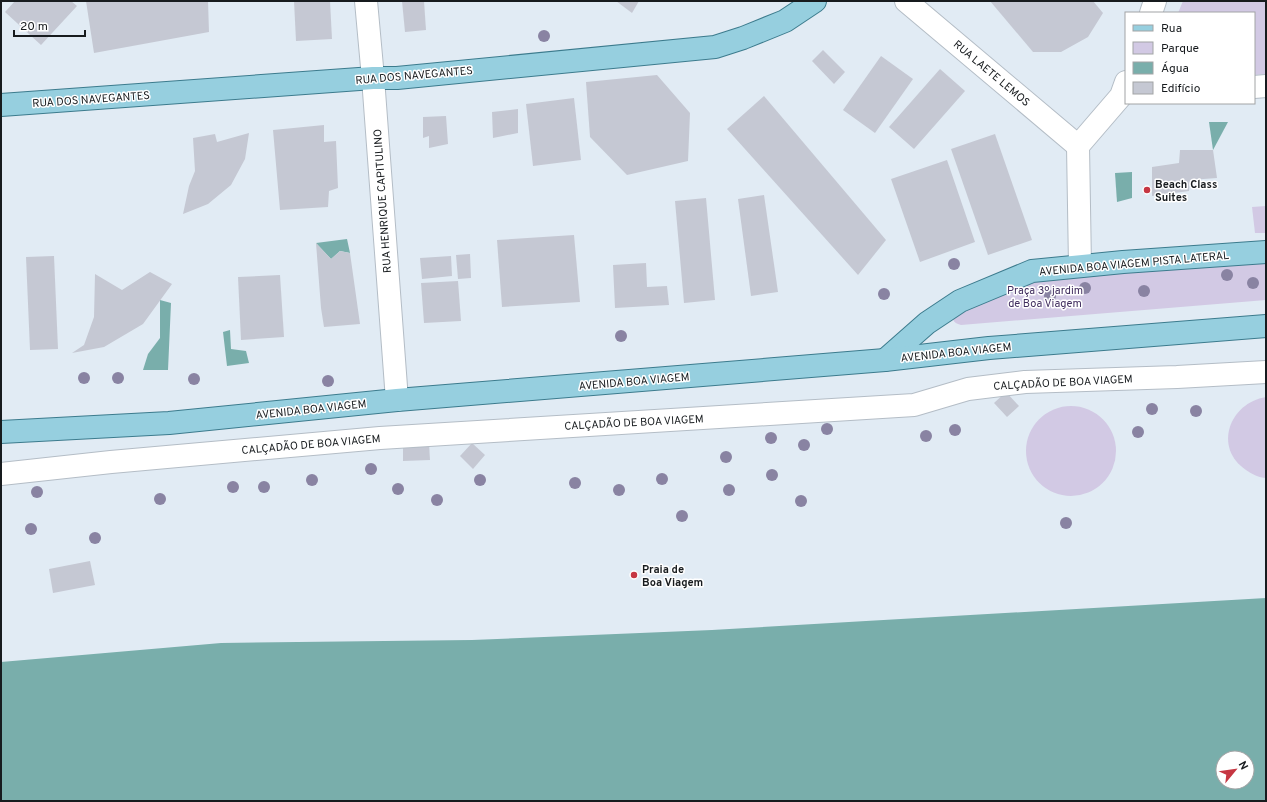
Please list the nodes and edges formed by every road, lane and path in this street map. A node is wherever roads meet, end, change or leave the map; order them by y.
1 (366, 1) edge
2 (815, 1) edge
3 (906, 1) edge
4 (1155, 1) edge
5 (1150, 12) edge
6 (373, 78) junction
7 (1266, 86) edge
8 (1255, 87) edge
9 (1124, 91) edge
10 (1, 105) edge
11 (1078, 146) junction
12 (1266, 252) edge
13 (1080, 266) junction
14 (1266, 326) edge
15 (885, 360) junction
16 (1266, 372) edge
17 (397, 400) junction
18 (1, 432) edge
19 (1, 474) edge

1 - 6 street, RUA HENRIQUE CAPITULINO
2 - 6 main road, RUA DOS NAVEGANTES
3 - 11 street, RUA LAETE LEMOS
4 - 5 street
6 - 10 main road, RUA DOS NAVEGANTES
6 - 17 street, RUA HENRIQUE CAPITULINO
7 - 8 street
9 - 11 street
11 - 13 street
12 - 13 main road, AVENIDA BOA VIAGEM PISTA LATERAL
13 - 15 main road, AVENIDA BOA VIAGEM PISTA LATERAL
14 - 15 main road, AVENIDA BOA VIAGEM
15 - 17 main road, AVENIDA BOA VIAGEM
16 - 19 street, CALÇADÃO DE BOA VIAGEM
17 - 18 main road, AVENIDA BOA VIAGEM

